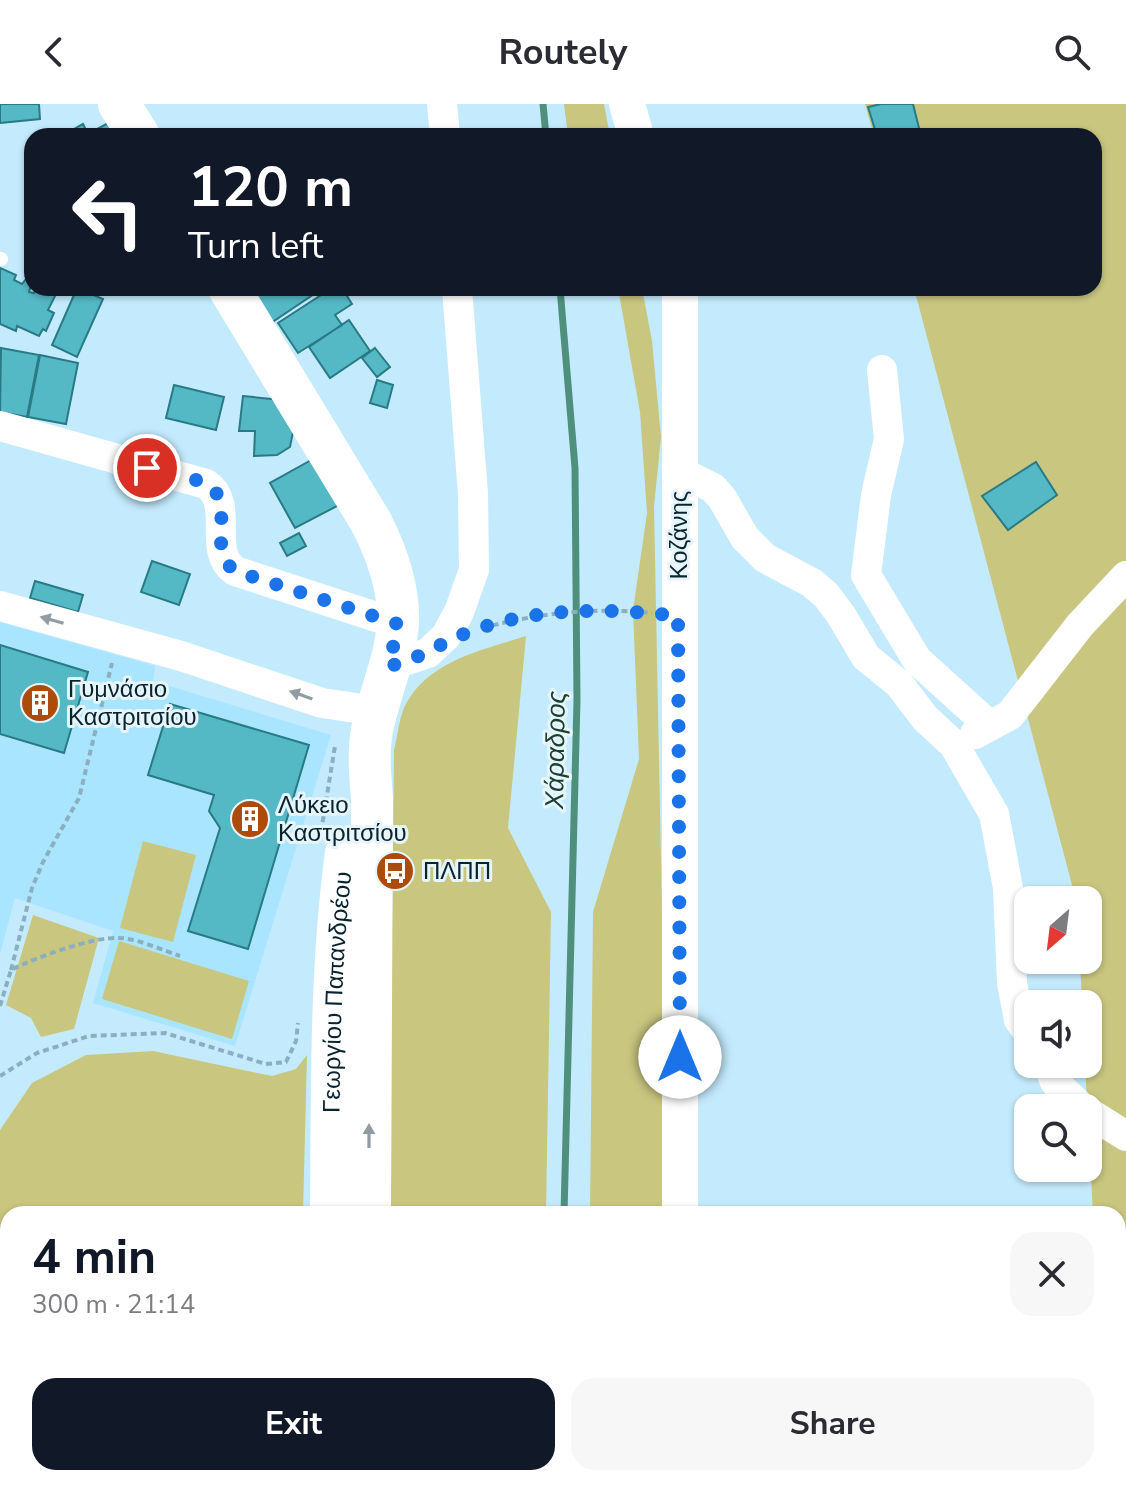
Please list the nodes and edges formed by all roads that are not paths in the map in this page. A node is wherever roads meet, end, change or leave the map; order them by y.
1 (119, 104) edge
2 (442, 104) edge
3 (627, 104) edge
4 (134, 128) edge
5 (444, 128) edge
6 (634, 128) edge
7 (234, 296) edge
8 (458, 296) edge
9 (680, 296) edge
10 (882, 370) dead end
11 (0, 426) edge
12 (679, 471) junction
13 (1126, 576) edge
14 (0, 606) edge
15 (398, 624) junction
16 (389, 666) junction
17 (376, 711) junction
18 (990, 726) junction
19 (353, 743) junction
20 (954, 745) junction
21 (1014, 994) edge
22 (1102, 1121) edge
23 (1126, 1136) edge
24 (331, 1206) edge
25 (370, 1206) edge
26 (680, 1206) edge

1 - 4 main road
2 - 5 street
3 - 6 street
7 - 15 main road
8 - 16 street
9 - 12 street, Κοζάνης
10 - 18 street
11 - 15 street
12 - 20 street
12 - 26 street, Κοζάνης
13 - 18 street
17 -> 14 street
15 - 16 main road
16 - 17 main road
17 - 19 main road
18 - 20 street
19 - 24 main road, Γεωργίου Παπανδρέου
25 -> 19 main road, Γεωργίου Παπανδρέου
20 - 21 street
22 - 23 street

